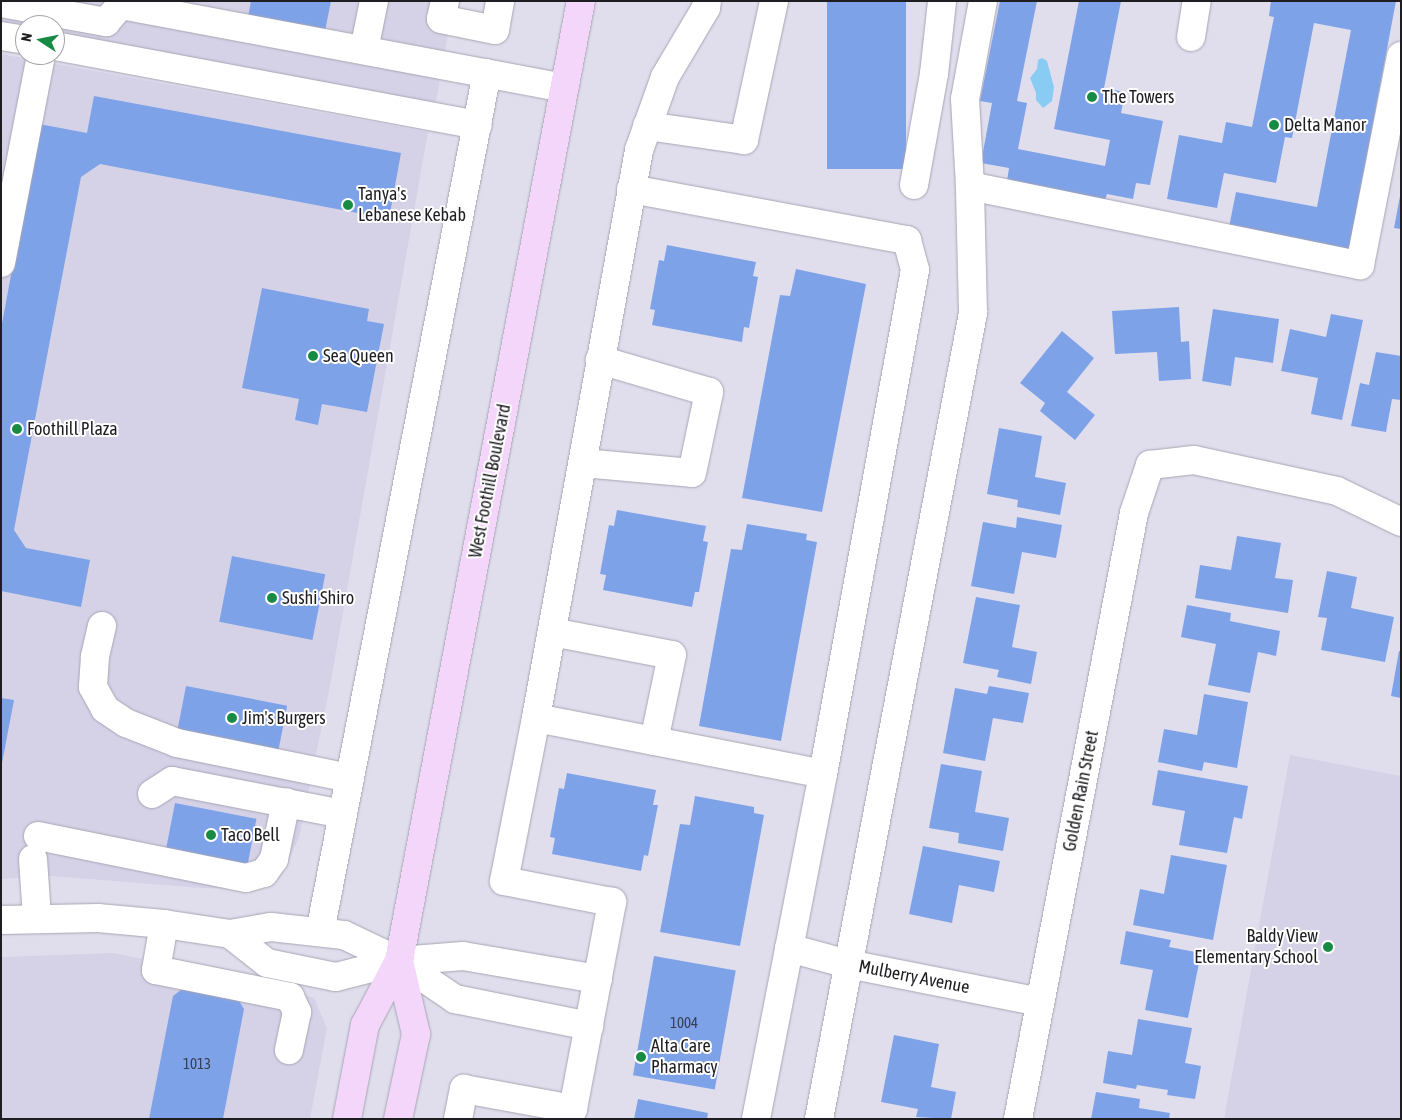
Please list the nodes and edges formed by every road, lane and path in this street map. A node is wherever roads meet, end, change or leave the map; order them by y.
1 (374, 1) edge
2 (444, 1) edge
3 (500, 1) edge
4 (581, 1) edge
5 (707, 1) edge
6 (774, 1) edge
7 (942, 1) edge
8 (983, 1) edge
9 (1198, 1) edge
10 (1, 3) edge
11 (1, 36) edge
12 (1191, 37) dead end
13 (15, 38) edge
14 (65, 48) edge
15 (364, 50) junction
16 (1401, 56) edge
17 (38, 65) edge
18 (487, 74) junction
19 (564, 88) junction
20 (478, 125) junction
21 (647, 126) junction
22 (914, 185) dead end
23 (970, 186) junction
24 (631, 189) junction
25 (1, 263) edge
26 (600, 360) junction
27 (582, 463) junction
28 (1401, 522) edge
29 (102, 626) dead end
30 (552, 632) junction
31 (536, 718) junction
32 (654, 741) junction
33 (823, 774) junction
34 (349, 778) junction
35 (152, 794) dead end
36 (286, 802) junction
37 (343, 814) junction
38 (37, 918) junction
39 (1, 920) edge
40 (164, 924) junction
41 (320, 932) junction
42 (230, 934) junction
43 (790, 948) junction
44 (399, 962) junction
45 (848, 964) junction
46 (598, 978) junction
47 (1040, 1002) junction
48 (589, 1026) junction
49 (290, 1050) dead end
50 (347, 1119) edge
51 (398, 1119) edge
52 (458, 1119) edge
53 (756, 1119) edge
54 (818, 1119) edge
55 (1018, 1119) edge

1 - 15 street
2 - 3 street
4 - 19 main road, West Foothill Boulevard
5 - 21 street
6 - 21 street
7 - 22 street
8 - 23 street
9 - 12 street
10 - 15 street
11 - 13 street
14 - 20 street
15 - 18 street
16 - 23 street
17 - 25 street
18 - 19 street
18 - 20 street
19 - 44 main road, West Foothill Boulevard
20 - 34 street
21 - 24 street
23 - 45 street
24 - 26 street
24 - 33 street
26 - 27 street
26 - 27 street
27 - 30 street
28 - 47 street, Golden Rain Street
29 - 34 street
30 - 31 street
30 - 32 street
31 - 32 street
31 - 46 street
32 - 33 street
33 - 43 street
34 - 37 street
35 - 36 street
36 - 37 street
36 - 38 street
37 - 41 street
38 - 39 street
38 - 40 street
40 - 42 street
40 - 49 street
41 - 42 street
41 - 44 street
42 - 44 street
43 - 45 street, Mulberry Avenue
43 - 53 street
44 - 46 street
44 - 48 street
44 - 50 main road, West Foothill Boulevard
44 - 51 main road, West Foothill Boulevard
45 - 47 street, Mulberry Avenue
45 - 54 street
46 - 48 street
47 - 55 street, Golden Rain Street
48 - 52 street

